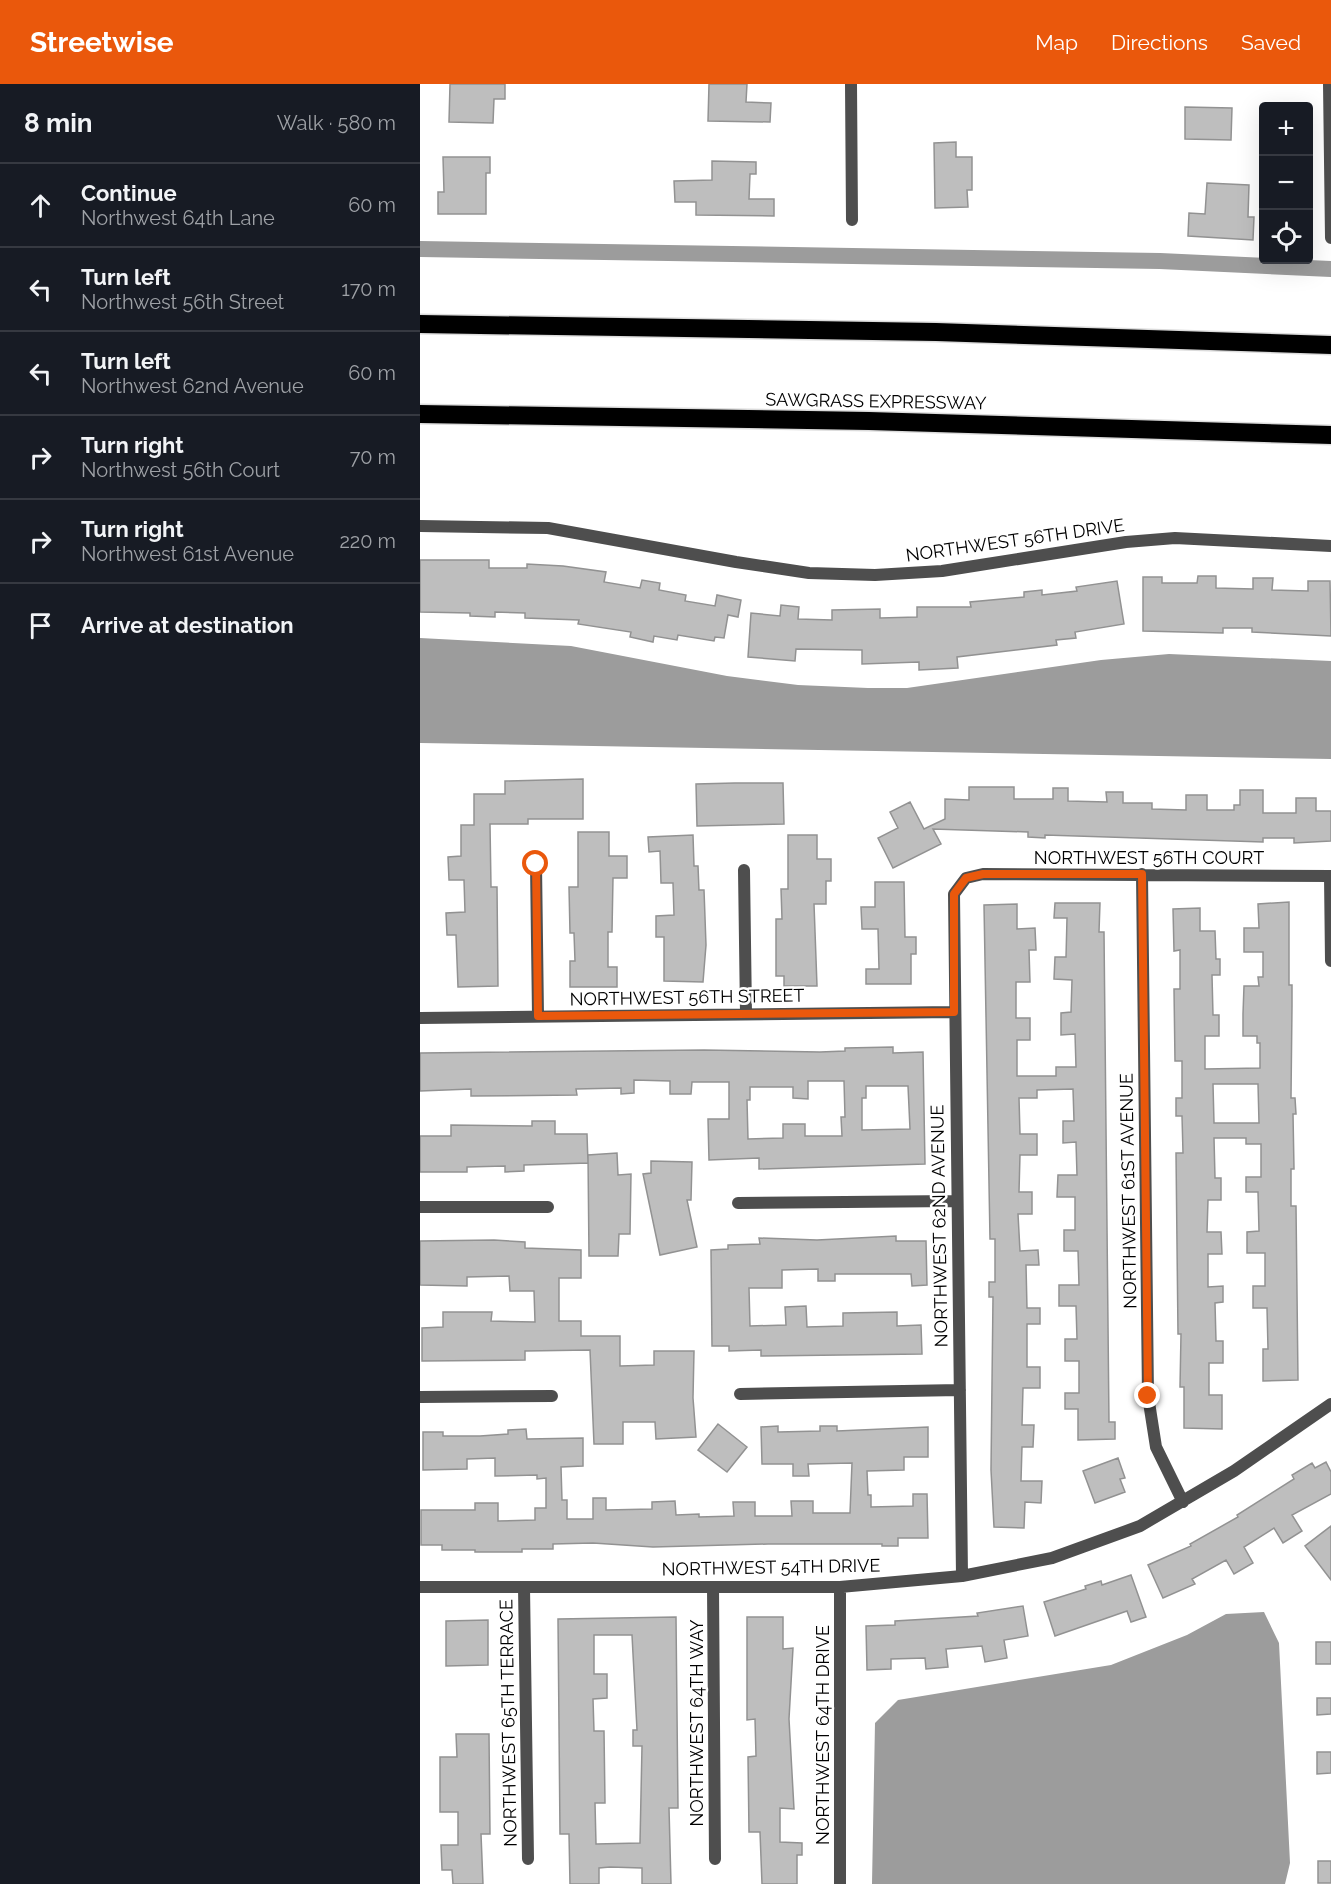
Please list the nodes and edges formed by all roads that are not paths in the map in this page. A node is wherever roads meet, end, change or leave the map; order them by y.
1 (851, 84) edge
2 (1329, 84) edge
3 (852, 220) dead end
4 (1331, 238) edge
5 (420, 324) edge
6 (1331, 345) edge
7 (420, 414) edge
8 (1331, 435) edge
9 (420, 526) edge
10 (1331, 546) edge
11 (536, 864) dead end
12 (744, 870) dead end
13 (1142, 874) junction
14 (1330, 876) edge
15 (966, 878) joint
16 (1331, 961) edge
17 (954, 1012) junction
18 (746, 1014) junction
19 (538, 1016) junction
20 (420, 1018) edge
21 (956, 1201) junction
22 (738, 1203) dead end
23 (420, 1207) edge
24 (548, 1207) dead end
25 (960, 1390) junction
26 (740, 1394) dead end
27 (552, 1396) dead end
28 (420, 1397) edge
29 (1331, 1404) edge
30 (1183, 1502) junction
31 (962, 1576) junction
32 (420, 1587) edge
33 (524, 1587) junction
34 (713, 1587) junction
35 (840, 1587) junction
36 (528, 1859) dead end
37 (716, 1859) dead end
38 (840, 1884) edge

1 - 3 street
2 - 4 street
5 - 6 highway
7 - 8 highway, SAWGRASS EXPRESSWAY
9 - 10 street, NORTHWEST 56TH DRIVE
11 - 19 street
12 - 18 street
13 - 14 street, NORTHWEST 56TH COURT
13 - 15 street, NORTHWEST 56TH COURT
13 - 30 street, NORTHWEST 61ST AVENUE
14 - 16 street
15 - 17 street, NORTHWEST 62ND AVENUE
17 - 18 street, NORTHWEST 56TH STREET
17 - 21 street, NORTHWEST 62ND AVENUE
18 - 19 street, NORTHWEST 56TH STREET
19 - 20 street, NORTHWEST 56TH STREET
21 - 22 street
21 - 25 street, NORTHWEST 62ND AVENUE
23 - 24 street
25 - 26 street
25 - 31 street, NORTHWEST 62ND AVENUE
27 - 28 street
29 - 30 street, NORTHWEST 54TH DRIVE
30 - 31 street, NORTHWEST 54TH DRIVE
31 - 35 street, NORTHWEST 54TH DRIVE
32 - 33 street, NORTHWEST 54TH DRIVE
33 - 34 street, NORTHWEST 54TH DRIVE
33 - 36 street, NORTHWEST 65TH TERRACE
34 - 35 street, NORTHWEST 54TH DRIVE
34 - 37 street, NORTHWEST 64TH WAY
35 - 38 street, NORTHWEST 64TH DRIVE

